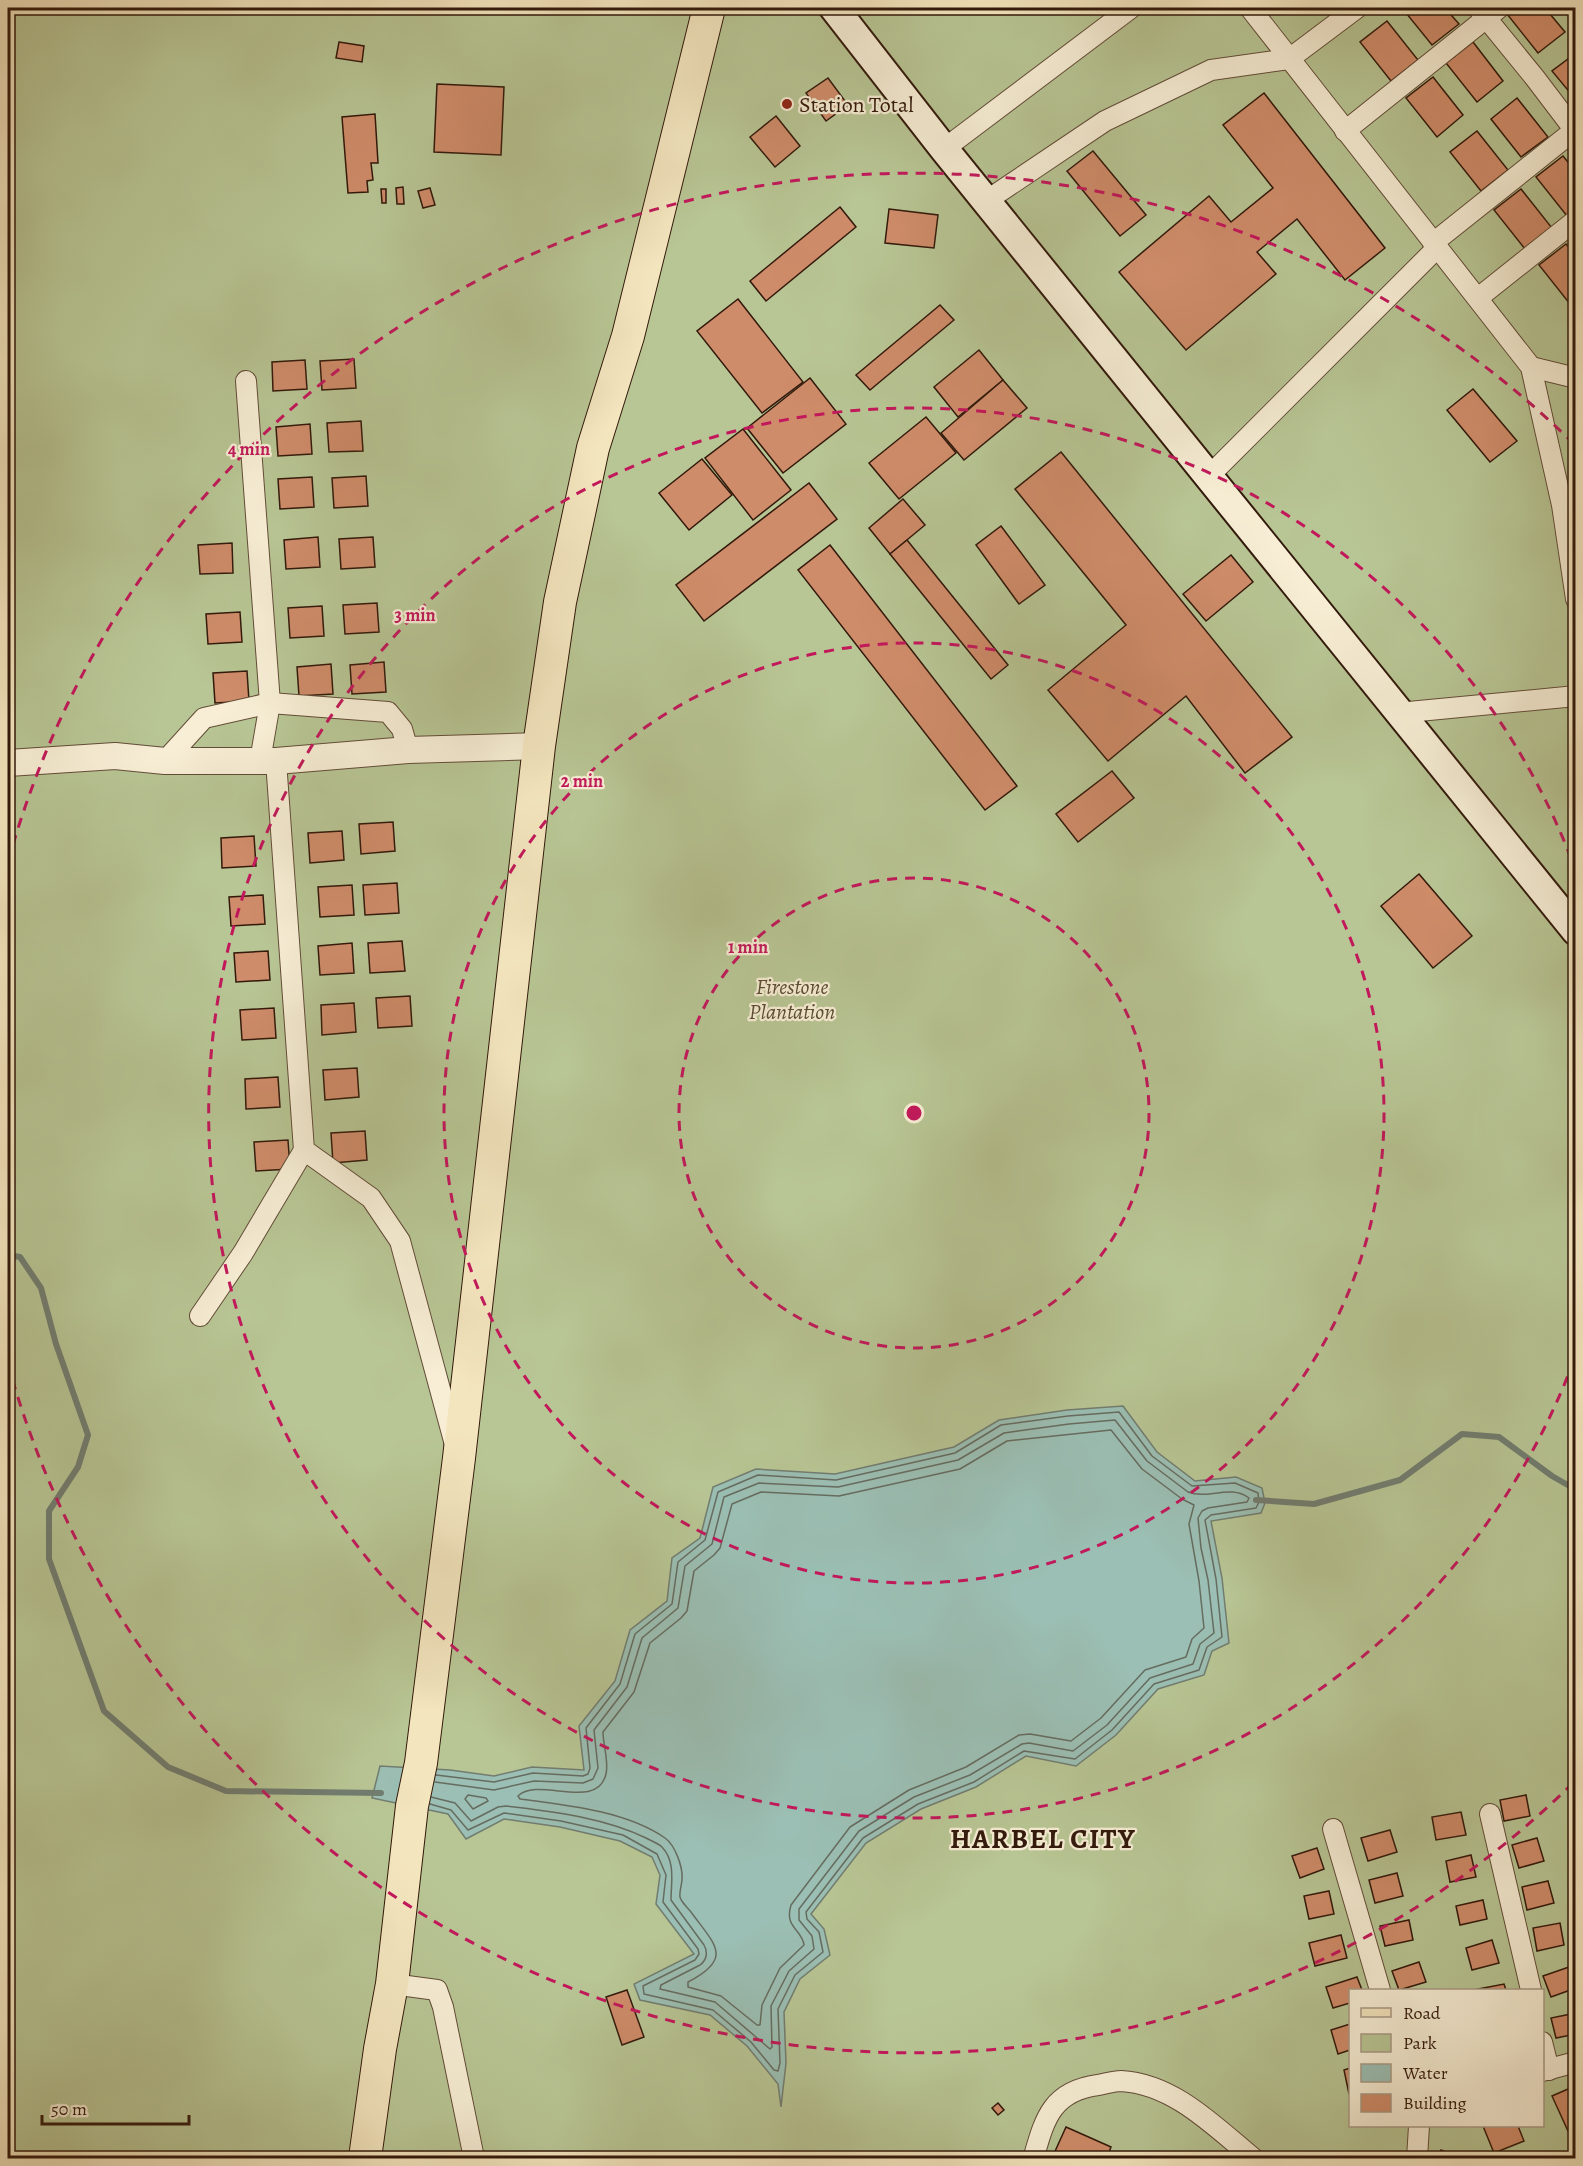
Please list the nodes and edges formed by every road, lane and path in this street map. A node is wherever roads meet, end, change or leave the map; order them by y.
1 (709, 8) edge
2 (834, 8) edge
3 (1131, 8) edge
4 (1250, 8) edge
5 (1357, 8) edge
6 (1488, 11) edge
7 (1289, 59) junction
8 (1575, 130) edge
9 (1345, 131) junction
10 (944, 149) junction
11 (986, 201) junction
12 (1575, 220) edge
13 (1435, 245) junction
14 (1478, 298) junction
15 (1531, 367) junction
16 (1572, 373) edge
17 (246, 381) dead end
18 (1208, 477) junction
19 (1569, 504) edge
20 (1575, 594) edge
21 (1575, 696) edge
22 (270, 703) junction
23 (1398, 713) junction
24 (539, 746) junction
25 (408, 750) junction
26 (268, 761) junction
27 (165, 762) junction
28 (8, 763) edge
29 (1575, 931) edge
30 (304, 1150) junction
31 (200, 1316) dead end
32 (459, 1458) junction
33 (1490, 1814) dead end
34 (1333, 1829) dead end
35 (392, 1984) junction
36 (1380, 1989) edge
37 (1531, 1989) edge
38 (1575, 2062) edge
39 (1546, 2071) edge
40 (1420, 2127) edge
41 (1034, 2156) dead end
42 (365, 2158) edge
43 (474, 2158) edge
44 (1252, 2158) edge
45 (1417, 2158) edge

1 - 24 main road
2 - 10 main road
3 - 10 street
4 - 7 street
5 - 7 street
6 - 8 street
6 - 9 street
7 - 9 street
7 - 11 street
8 - 13 street
9 - 13 street
10 - 11 main road
11 - 18 main road
12 - 14 street
13 - 14 street
13 - 18 street
14 - 15 street
15 - 16 street
15 - 19 street
17 - 22 street
18 - 23 main road
19 - 20 street
21 - 23 street
22 - 25 street
22 - 26 street
22 - 27 street
23 - 29 main road
24 - 25 street
24 - 32 main road
25 - 26 street
26 - 27 street
26 - 30 street
27 - 28 street
30 - 31 street
30 - 32 street
32 - 35 main road
33 - 37 street
34 - 36 street
35 - 42 main road
35 - 43 street
38 - 39 street
40 - 45 street
41 - 44 street

